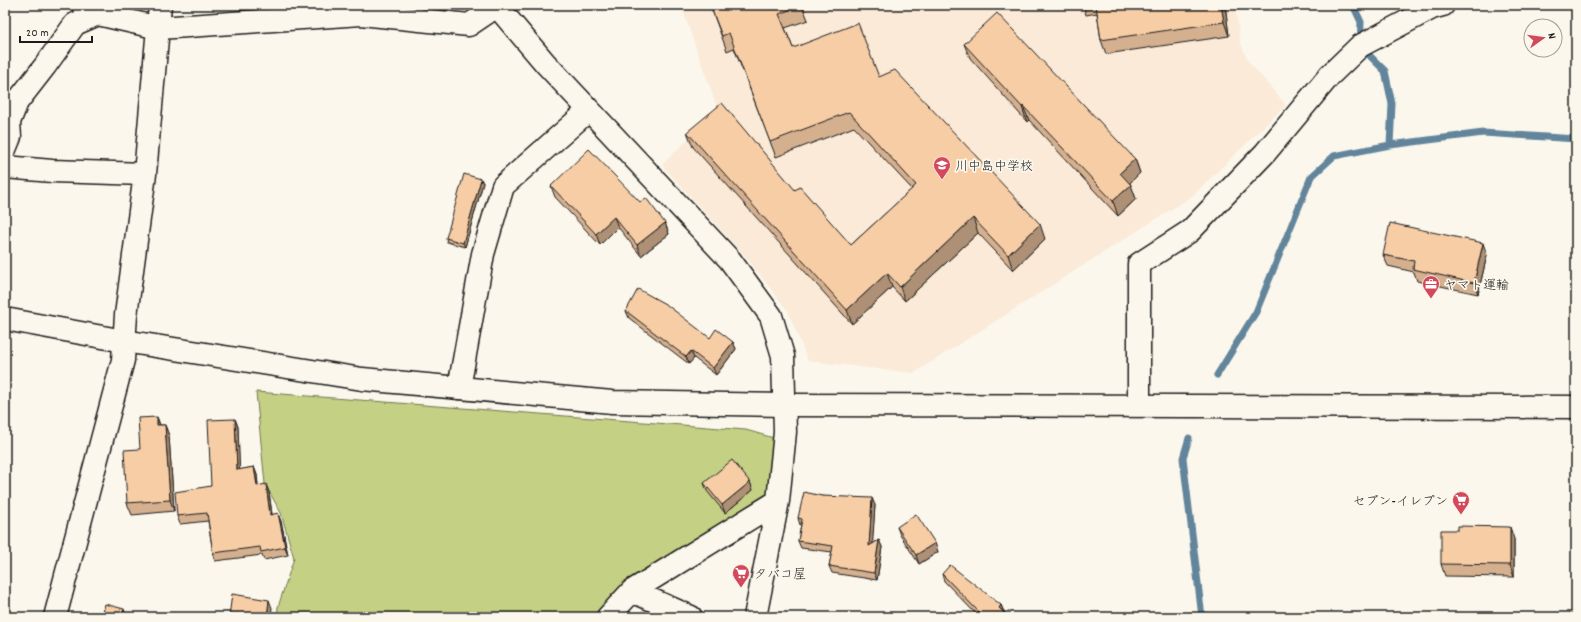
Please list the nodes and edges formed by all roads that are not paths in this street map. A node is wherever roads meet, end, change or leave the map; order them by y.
1 (160, 5) edge
2 (496, 6) edge
3 (1435, 6) edge
4 (91, 10) edge
5 (159, 28) junction
6 (589, 110) junction
7 (5, 149) edge
8 (5, 167) edge
9 (145, 174) junction
10 (5, 319) edge
11 (124, 342) junction
12 (460, 388) junction
13 (784, 405) junction
14 (1139, 405) junction
15 (1576, 407) edge
16 (778, 501) junction
17 (632, 591) junction
18 (55, 617) edge
19 (608, 617) edge
20 (691, 617) edge
21 (755, 617) edge

1 - 5 street
2 - 5 street
2 - 6 street
3 - 14 street
4 - 5 street
4 - 7 street
5 - 9 street
6 - 12 street
6 - 13 street
8 - 9 street
9 - 11 street
10 - 11 street
11 - 12 street
11 - 18 street
12 - 13 street
13 - 14 street
13 - 16 street
14 - 15 street
16 - 17 street
16 - 21 street
17 - 19 street
17 - 20 street

